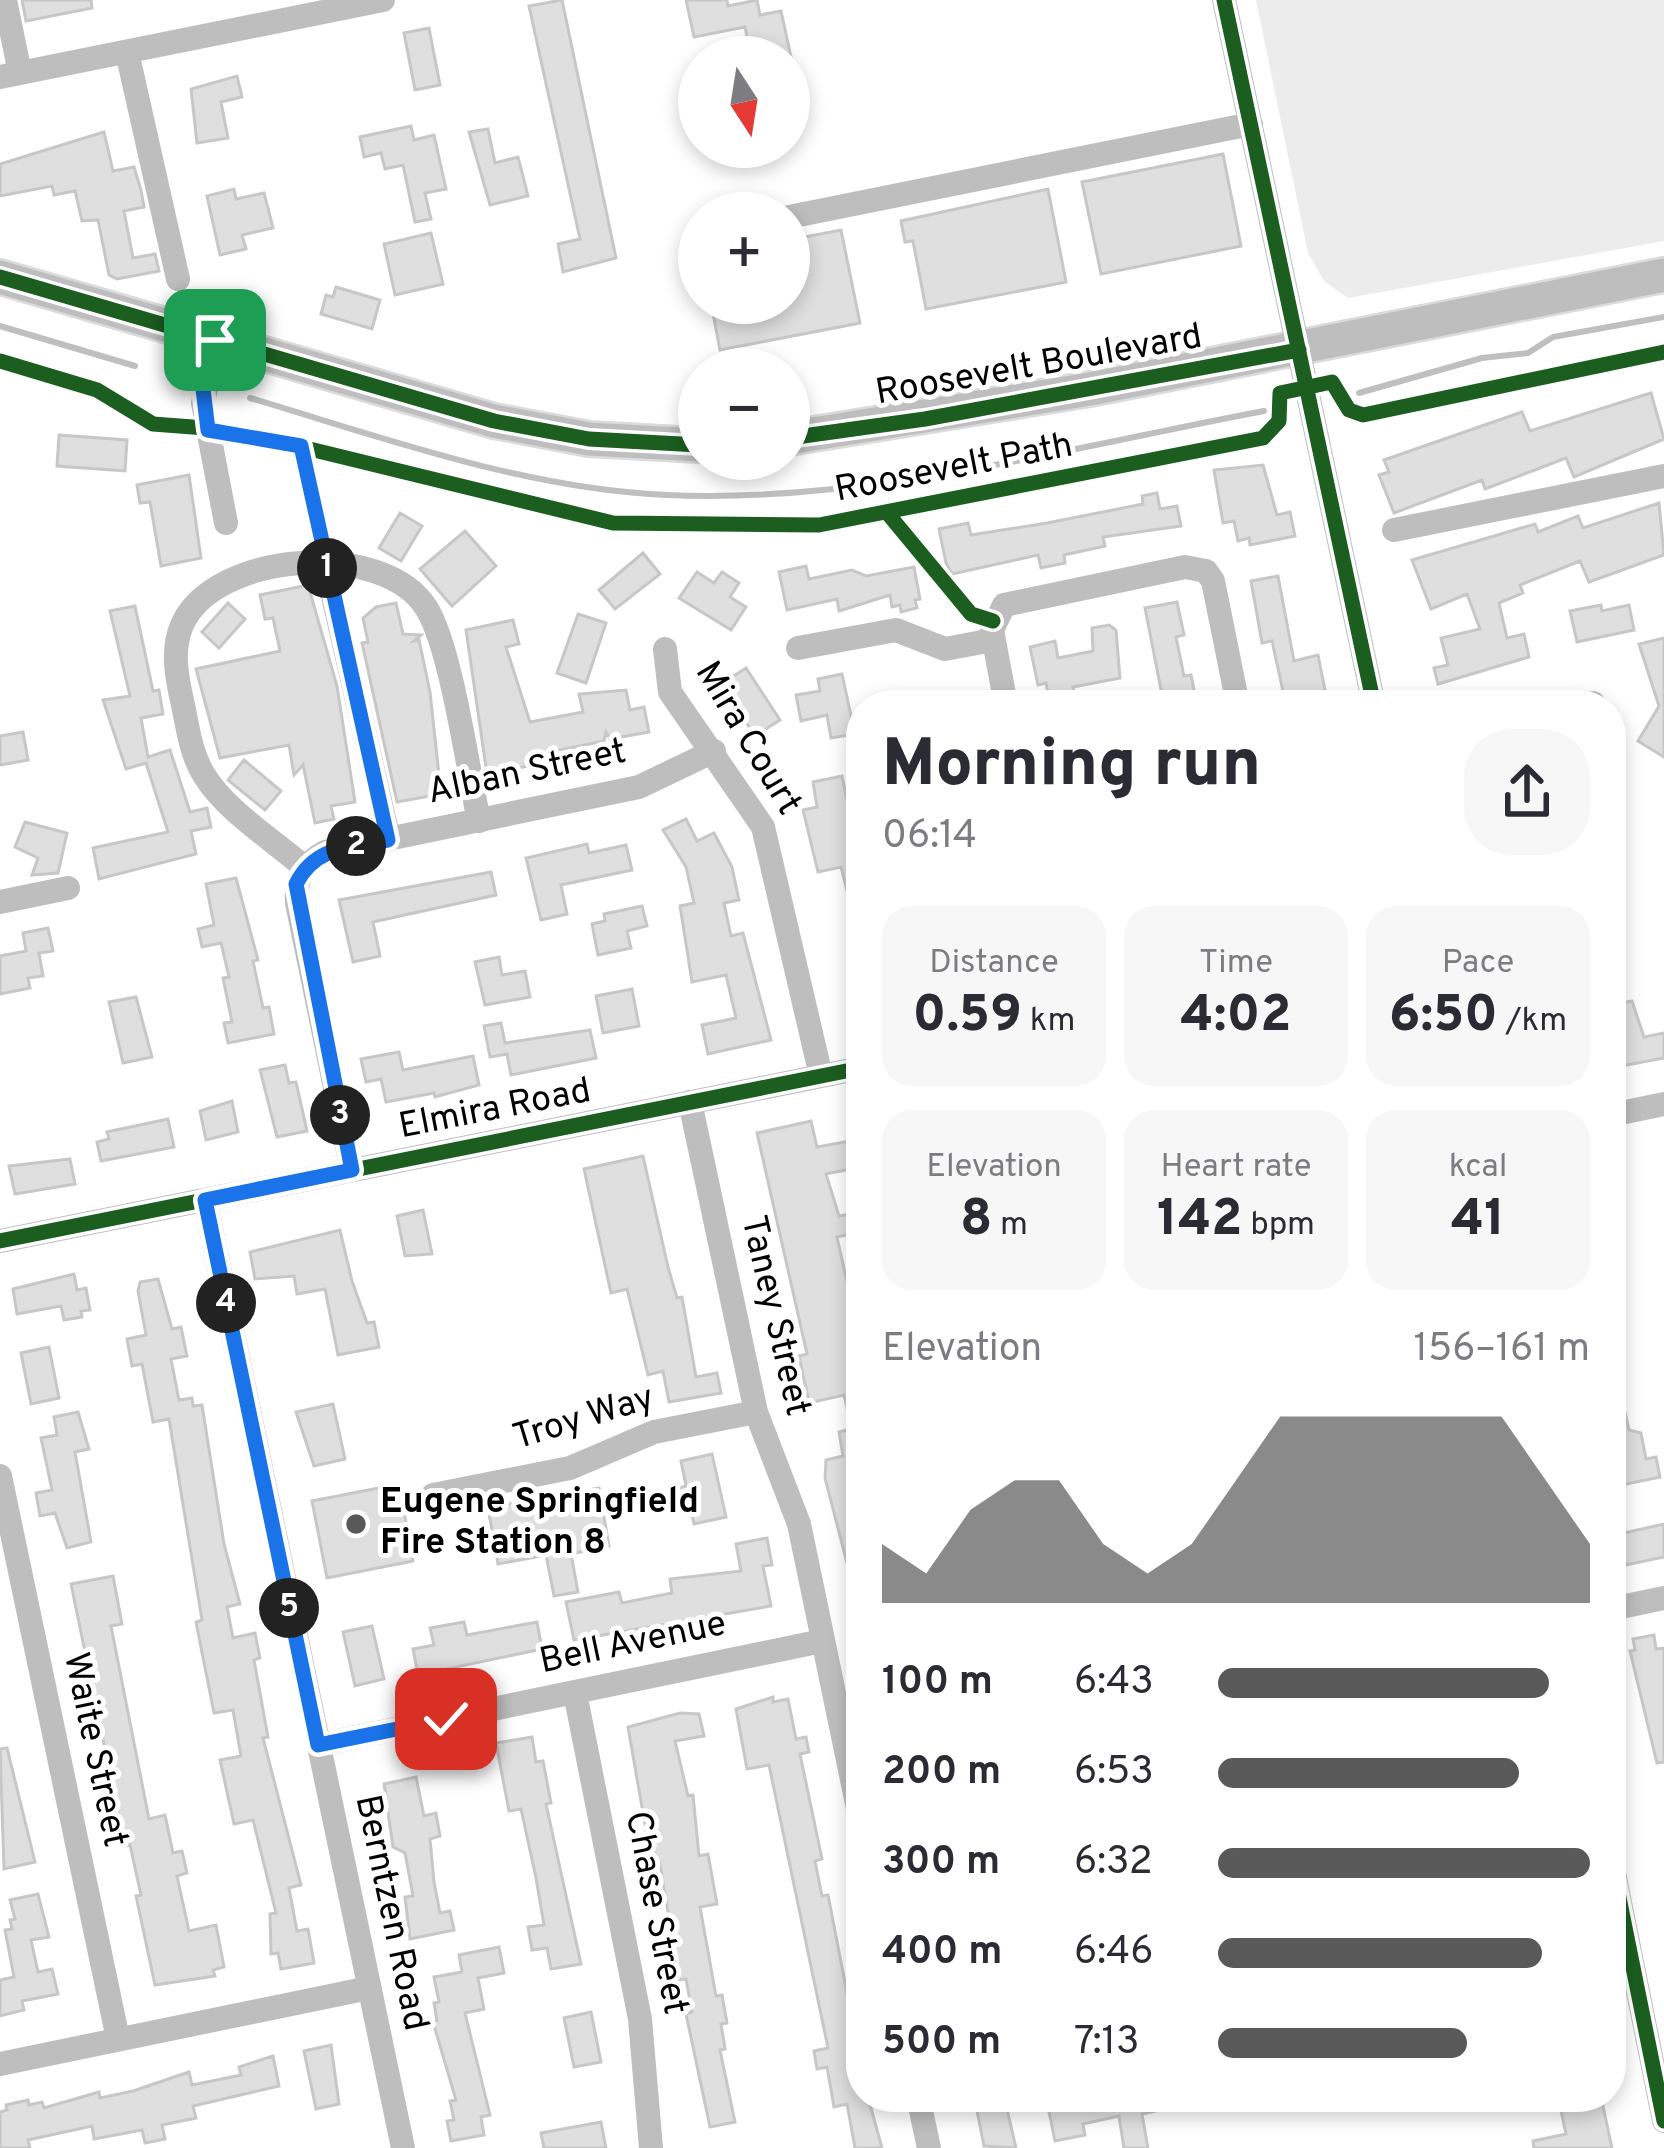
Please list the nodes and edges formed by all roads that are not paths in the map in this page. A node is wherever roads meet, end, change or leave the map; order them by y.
1 (5, 0) edge
2 (383, 0) edge
3 (1224, 0) edge
4 (279, 10) edge
5 (128, 52) junction
6 (10, 75) edge
7 (1251, 124) junction
8 (810, 214) edge
9 (1664, 275) edge
10 (0, 277) edge
11 (178, 279) dead end
12 (215, 340) junction
13 (1299, 350) junction
14 (810, 435) edge
15 (678, 445) edge
16 (1664, 476) edge
17 (226, 524) dead end
18 (1394, 530) dead end
19 (326, 561) junction
20 (993, 640) junction
21 (665, 649) dead end
22 (798, 649) dead end
23 (1003, 690) edge
24 (1235, 690) edge
25 (1371, 690) edge
26 (714, 751) junction
27 (479, 820) junction
28 (388, 840) junction
29 (304, 867) junction
30 (68, 888) dead end
31 (0, 902) edge
32 (846, 1071) edge
33 (821, 1076) junction
34 (690, 1102) junction
35 (1664, 1104) edge
36 (1626, 1112) edge
37 (352, 1170) junction
38 (205, 1200) junction
39 (0, 1241) edge
40 (755, 1412) junction
41 (0, 1476) edge
42 (434, 1495) dead end
43 (1664, 1598) edge
44 (1626, 1606) edge
45 (822, 1641) junction
46 (575, 1693) junction
47 (318, 1745) junction
48 (846, 1753) edge
49 (1626, 1932) edge
50 (369, 1988) junction
51 (118, 2039) junction
52 (0, 2064) edge
53 (921, 2112) edge
54 (1664, 2120) edge
55 (403, 2148) edge
56 (651, 2148) edge
57 (929, 2148) edge

1 - 6 street
2 - 4 street
3 - 7 street
4 - 5 street
5 - 6 street
5 - 11 street
7 - 8 street
7 - 13 street
9 - 13 main road, Roosevelt Boulevard
10 - 12 main road
12 - 15 main road
12 - 17 street
13 - 14 main road, Roosevelt Boulevard
13 - 25 street
16 - 18 street
19 - 27 street
19 - 28 street
19 - 29 street
20 - 22 street
20 - 23 street
20 - 24 street
21 - 26 street, Mira Court
26 - 27 street, Alban Street
26 - 33 street, Mira Court
27 - 28 street, Alban Street
28 - 29 street, Alban Street
29 - 37 street
30 - 31 street
32 - 33 street, Elmira Road
33 - 34 street, Elmira Road
34 - 37 street, Elmira Road
34 - 40 street, Taney Street
35 - 36 street
37 - 38 street, Elmira Road
38 - 39 street, Elmira Road
38 - 47 street, Berntzen Road
40 - 42 street, Troy Way
40 - 45 street, Taney Street
41 - 51 street, Waite Street
43 - 44 street
45 - 46 street, Bell Avenue
45 - 48 street, Taney Street
46 - 47 street, Bell Avenue
46 - 56 street, Chase Street
47 - 50 street, Berntzen Road
49 - 54 street
50 - 51 street
50 - 55 street, Berntzen Road
51 - 52 street
53 - 57 street

